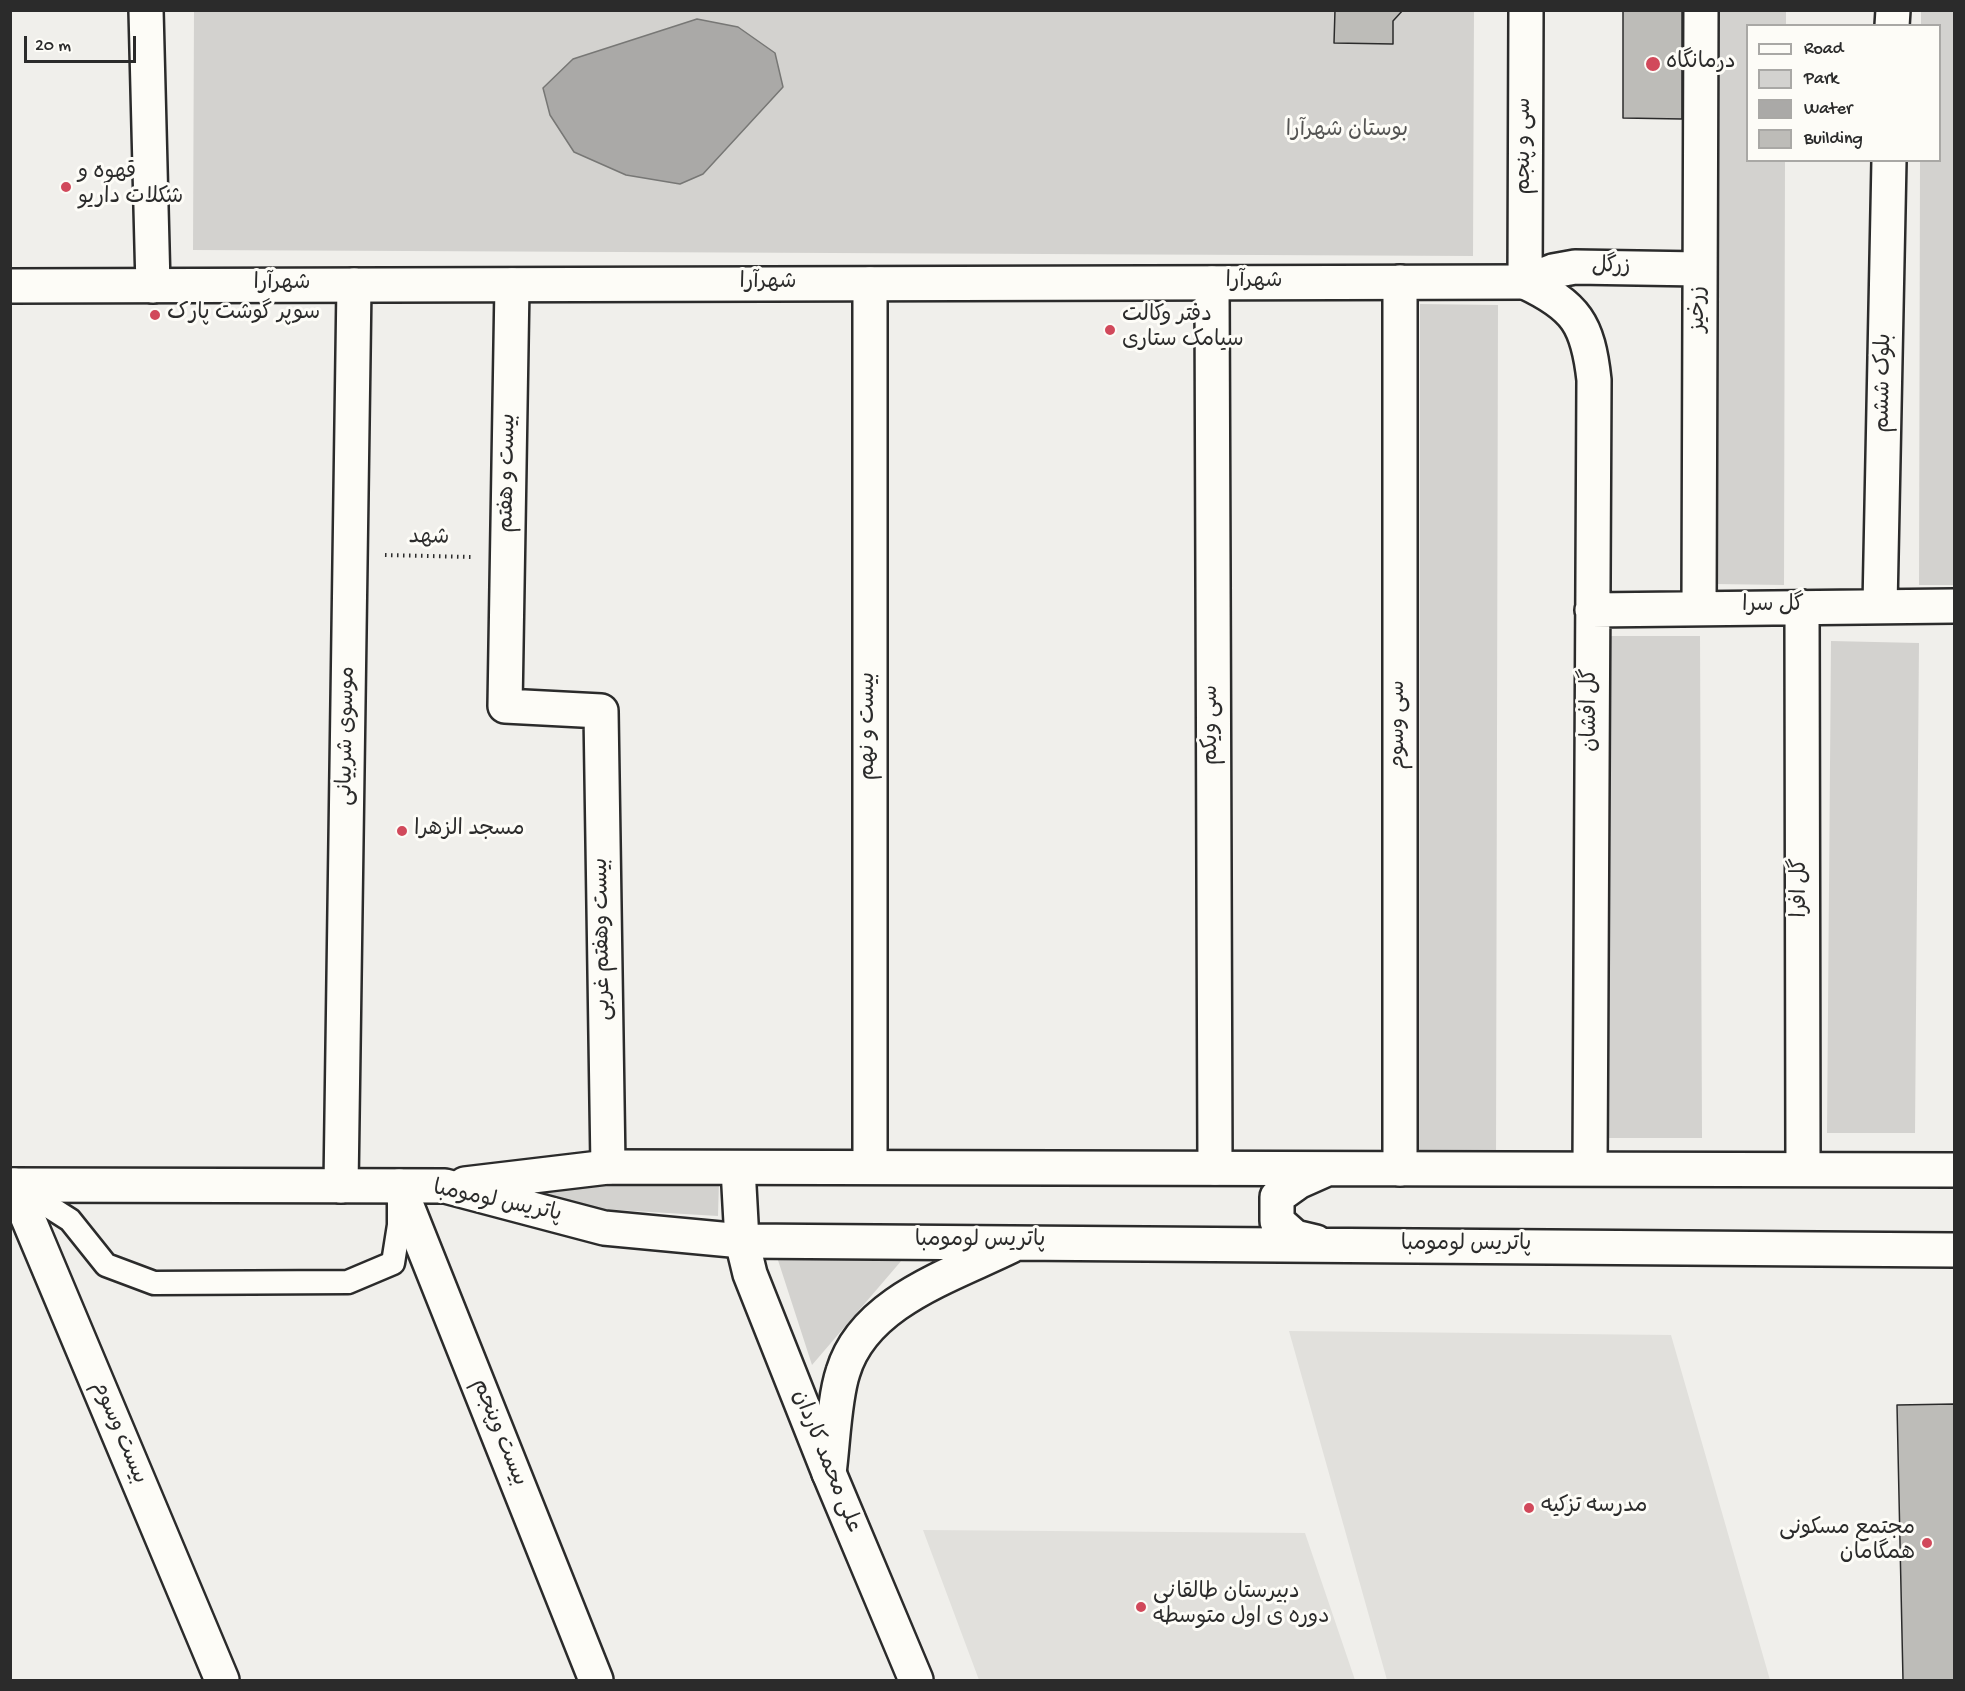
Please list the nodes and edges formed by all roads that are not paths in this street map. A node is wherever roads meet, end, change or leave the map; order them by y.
1 (146, 10) edge
2 (1526, 10) edge
3 (1701, 10) edge
4 (1889, 162) edge
5 (1700, 269) junction
6 (1400, 282) junction
7 (1525, 282) junction
8 (1212, 283) junction
9 (870, 284) junction
10 (354, 285) junction
11 (512, 285) junction
12 (10, 286) edge
13 (153, 286) junction
14 (1880, 606) junction
15 (1954, 606) edge
16 (1802, 607) junction
17 (1699, 608) junction
18 (1592, 610) junction
19 (601, 711) joint
20 (608, 1167) junction
21 (738, 1167) junction
22 (870, 1167) junction
23 (1215, 1168) junction
24 (1330, 1168) junction
25 (1590, 1168) junction
26 (1400, 1169) junction
27 (1803, 1169) junction
28 (1954, 1170) edge
29 (12, 1185) edge
30 (341, 1186) junction
31 (399, 1186) junction
32 (445, 1186) junction
33 (742, 1240) junction
34 (1018, 1243) junction
35 (1328, 1245) junction
36 (1954, 1250) edge
37 (829, 1473) junction
38 (222, 1680) edge
39 (596, 1680) edge
40 (916, 1680) edge

1 - 13 street
2 - 7 street, سی و پنجم
3 - 5 street, زرخیز
4 - 14 street, بلوک ششم
5 - 7 street, زرگل
5 - 17 street, زرخیز
6 - 7 street, شهرآرا
6 - 8 street, شهرآرا
6 - 26 street, سی وسوم
7 - 18 street, گل افشان
8 - 9 street, شهرآرا
8 - 23 street, سی ویکم
9 - 11 street, شهرآرا
9 - 22 street, بیست و نهم
10 - 11 street, شهرآرا
10 - 13 street, شهرآرا
10 - 30 street, موسوی شربیانی
11 - 19 street, بیست و هفتم
12 - 13 street, شهرآرا
14 - 15 street, گل سرا
14 - 16 street, گل سرا
16 - 17 street, گل سرا
16 - 27 street, گل افرا
17 - 18 street, گل سرا
18 - 25 street, گل افشان
19 - 20 street, بیست وهفتم غربی
20 - 21 street
20 - 32 street
21 - 22 street
21 - 33 street, علی محمد کاردان
22 - 23 street
23 - 24 street
24 - 26 street
24 - 35 street
25 - 26 street
25 - 27 street
27 - 28 street
29 - 30 street, پاتریس لومومبا
29 - 31 lane
29 - 38 street, بیست وسوم
30 - 31 street, پاتریس لومومبا
31 - 32 street, پاتریس لومومبا
31 - 39 street, بیست وپنجم
32 - 33 street, پاتریس لومومبا
33 - 34 street, پاتریس لومومبا
33 - 37 street, علی محمد کاردان
34 - 35 street, پاتریس لومومبا
34 - 37 street
35 - 36 street, پاتریس لومومبا
37 - 40 street, علی محمد کاردان

